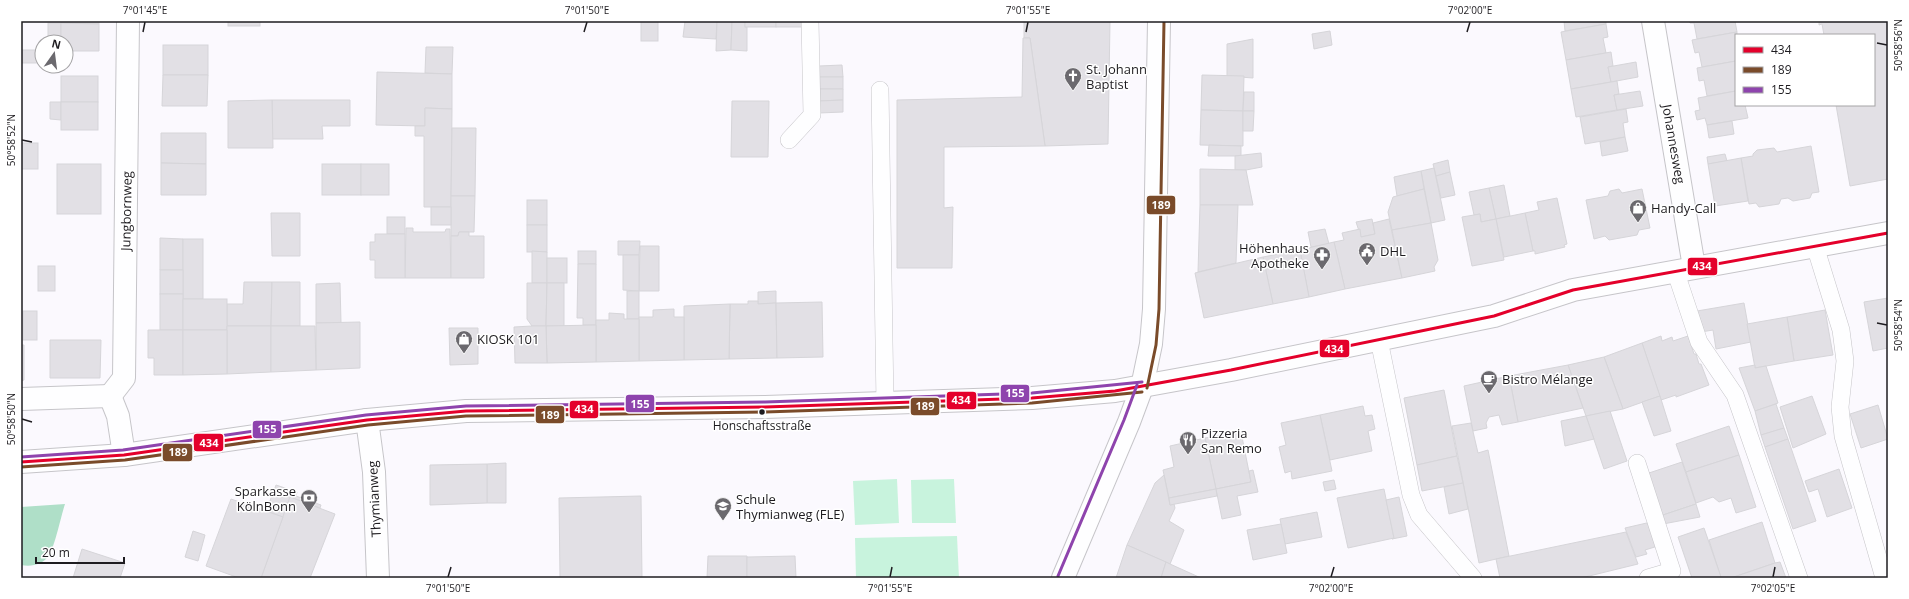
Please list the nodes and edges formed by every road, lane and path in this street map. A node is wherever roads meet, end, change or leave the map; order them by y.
1 (128, 21) edge
2 (810, 21) edge
3 (1159, 21) edge
4 (1653, 21) edge
5 (880, 90) dead end
6 (789, 140) dead end
7 (1888, 233) edge
8 (1814, 246) junction
9 (1684, 269) junction
10 (1379, 340) junction
11 (1142, 387) junction
12 (110, 396) junction
13 (21, 399) edge
14 (885, 403) junction
15 (367, 420) junction
16 (124, 455) junction
17 (21, 462) edge
18 (1637, 463) dead end
19 (378, 578) edge
20 (1063, 578) edge
21 (1473, 578) edge
22 (1648, 578) edge
23 (1799, 578) edge
24 (1884, 578) edge

1 - 12 street, Jungbornweg
2 - 6 lane
3 - 11 street
4 - 9 street, Johannesweg
5 - 14 lane
7 - 8 street
8 - 9 street
8 - 24 lane
9 - 10 street
9 - 23 lane
10 - 11 street
10 - 21 lane
11 - 14 street
11 - 20 street
12 - 13 street
12 - 16 street
14 - 15 street
15 - 16 street
15 - 19 street, Thymianweg
16 - 17 street
18 - 22 lane

